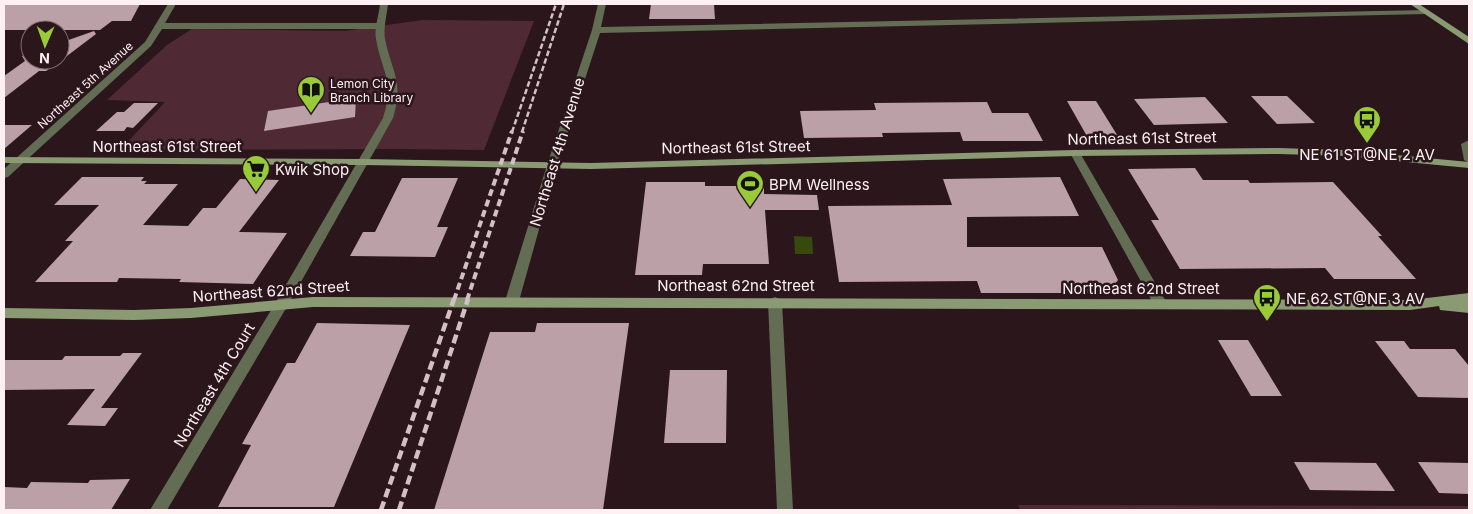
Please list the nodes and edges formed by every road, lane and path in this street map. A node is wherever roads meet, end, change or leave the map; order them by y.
1 (172, 4) edge
2 (384, 4) edge
3 (602, 4) edge
4 (1414, 4) edge
5 (1426, 12) junction
6 (160, 26) junction
7 (380, 26) junction
8 (596, 30) junction
9 (1469, 41) edge
10 (1469, 142) edge
11 (1076, 153) junction
12 (4, 160) edge
13 (20, 160) junction
14 (1469, 160) edge
15 (364, 162) junction
16 (552, 165) junction
17 (1469, 165) edge
18 (4, 175) edge
19 (1469, 298) edge
20 (512, 301) junction
21 (774, 302) junction
22 (1161, 304) junction
23 (281, 305) junction
24 (1410, 305) junction
25 (1469, 308) edge
26 (4, 313) edge
27 (158, 510) edge
28 (785, 510) edge

1 - 6 street, Northeast 5th Avenue
2 - 7 street, Northeast 4th Court
3 - 8 street, Northeast 4th Avenue
4 - 5 main road
5 - 8 street
5 - 9 main road
6 - 7 street
6 - 13 street, Northeast 5th Avenue
7 - 15 street, Northeast 4th Court
8 - 16 street, Northeast 4th Avenue
10 - 14 street
11 - 16 main road, Northeast 61st Street
11 - 17 main road, Northeast 61st Street
11 - 22 street
12 - 13 main road, Northeast 61st Street
13 - 15 main road, Northeast 61st Street
13 - 18 street, Northeast 5th Avenue
15 - 16 main road, Northeast 61st Street
15 - 23 street, Northeast 4th Court
16 - 20 street, Northeast 4th Avenue
19 - 24 main road, Northeast 62nd Street
20 - 21 main road, Northeast 62nd Street
20 - 23 main road, Northeast 62nd Street
21 - 22 main road, Northeast 62nd Street
21 - 28 street
22 - 24 main road, Northeast 62nd Street
23 - 26 main road, Northeast 62nd Street
23 - 27 street, Northeast 4th Court
24 - 25 main road

